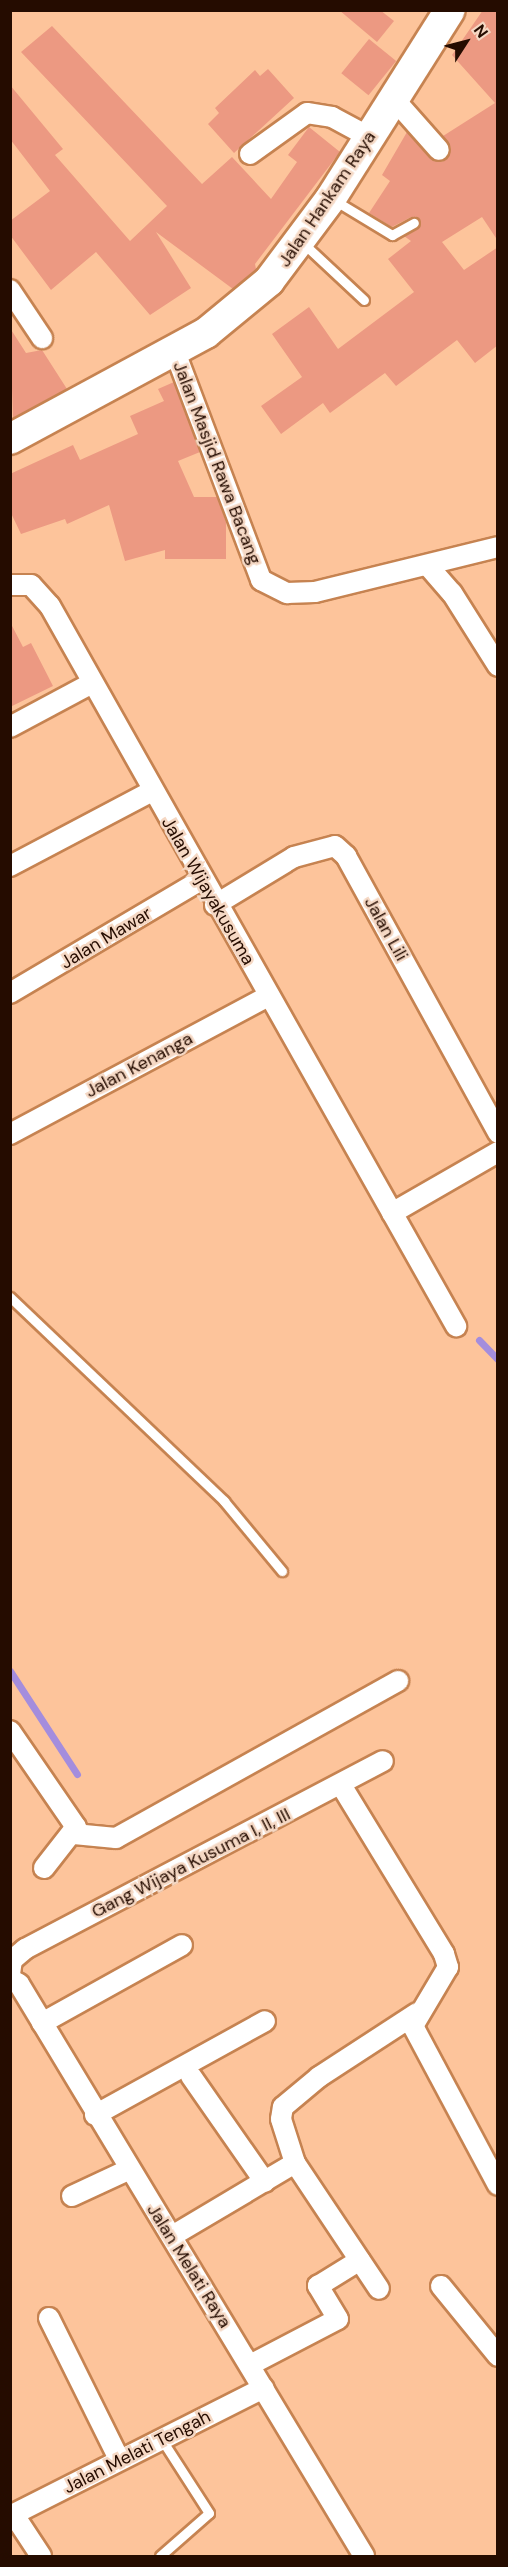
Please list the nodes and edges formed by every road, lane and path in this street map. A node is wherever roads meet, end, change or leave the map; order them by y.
1 (450, 10) edge
2 (393, 98) junction
3 (371, 138) junction
4 (440, 150) dead end
5 (250, 154) dead end
6 (347, 209) junction
7 (414, 223) dead end
8 (302, 242) junction
9 (10, 290) edge
10 (364, 300) dead end
11 (42, 338) dead end
12 (175, 352) junction
13 (10, 440) edge
14 (498, 547) edge
15 (429, 567) junction
16 (14, 584) edge
17 (498, 666) edge
18 (92, 683) junction
19 (10, 727) edge
20 (152, 791) junction
21 (10, 866) edge
22 (201, 880) junction
23 (215, 905) junction
24 (10, 993) edge
25 (268, 996) junction
26 (498, 1133) edge
27 (10, 1134) edge
28 (498, 1152) edge
29 (392, 1213) junction
30 (10, 1297) edge
31 (456, 1326) dead end
32 (282, 1572) dead end
33 (398, 1681) dead end
34 (10, 1731) edge
35 (383, 1761) dead end
36 (341, 1785) junction
37 (74, 1834) junction
38 (44, 1868) dead end
39 (182, 1945) dead end
40 (10, 1974) edge
41 (10, 1979) edge
42 (417, 2013) junction
43 (265, 2021) dead end
44 (42, 2023) junction
45 (191, 2076) dead end
46 (95, 2115) junction
47 (295, 2163) junction
48 (128, 2170) junction
49 (265, 2182) junction
50 (498, 2185) edge
51 (72, 2196) dead end
52 (172, 2236) junction
53 (360, 2260) junction
54 (441, 2286) dead end
55 (379, 2289) dead end
56 (49, 2318) dead end
57 (498, 2356) edge
58 (250, 2365) junction
59 (263, 2388) junction
60 (162, 2440) junction
61 (118, 2459) junction
62 (12, 2515) edge
63 (41, 2556) edge
64 (160, 2556) edge
65 (364, 2556) edge

1 - 2 main road, Jalan Hankam Raya
2 - 3 main road, Jalan Hankam Raya
2 - 4 street
3 - 5 street
3 - 6 main road, Jalan Hankam Raya
6 - 7 lane
6 - 8 main road, Jalan Hankam Raya
8 - 10 lane
8 - 12 main road, Jalan Hankam Raya
9 - 11 street
12 - 13 main road, Jalan Hankam Raya
12 - 15 street, Jalan Masjid Rawa Bacang
14 - 15 street, Jalan Masjid Rawa Bacang
15 - 17 street
16 - 18 street, Jalan Wijayakusuma
18 - 19 street
18 - 20 street, Jalan Wijayakusuma
20 - 21 street
20 - 22 street, Jalan Wijayakusuma
22 - 23 street, Jalan Wijayakusuma
22 - 24 street, Jalan Mawar
23 - 25 street, Jalan Wijayakusuma
23 - 26 street, Jalan Lili
25 - 27 street, Jalan Kenanga
25 - 29 street, Jalan Wijayakusuma
28 - 29 street
29 - 31 street, Jalan Wijayakusuma
30 - 32 lane
33 - 37 street
34 - 37 street
35 - 36 street, Gang Wijaya Kusuma I, II, III
36 - 40 street, Gang Wijaya Kusuma I, II, III
36 - 42 street
37 - 38 street
39 - 44 street
41 - 44 street, Jalan Melati Raya
42 - 47 street
42 - 50 street
43 - 46 street
44 - 46 street, Jalan Melati Raya
45 - 49 street
46 - 48 street, Jalan Melati Raya
47 - 49 street
47 - 53 street
48 - 51 street
48 - 52 street, Jalan Melati Raya
49 - 52 street
52 - 58 street, Jalan Melati Raya
53 - 55 street
53 - 58 street
54 - 57 street
56 - 61 street
58 - 59 street, Jalan Melati Raya
59 - 60 street, Jalan Melati Tengah
59 - 65 street, Jalan Melati Raya
60 - 61 street, Jalan Melati Tengah
60 - 64 lane
61 - 62 street, Jalan Melati Tengah
62 - 63 street

